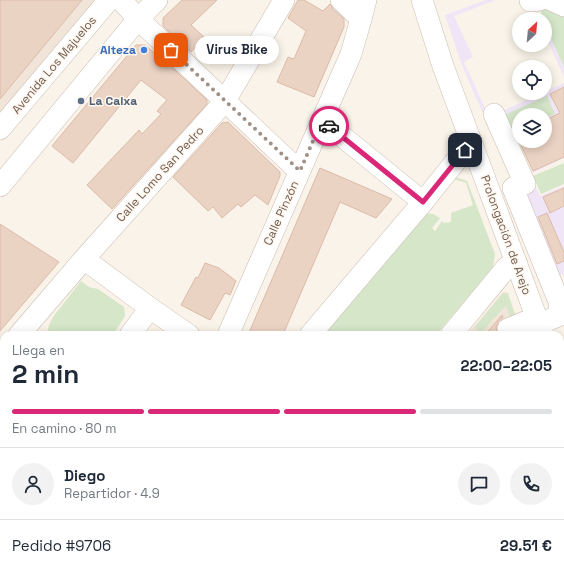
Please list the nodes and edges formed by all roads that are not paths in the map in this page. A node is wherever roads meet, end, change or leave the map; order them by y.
1 (109, 0) edge
2 (121, 0) edge
3 (157, 0) edge
4 (284, 0) edge
5 (341, 0) edge
6 (422, 0) edge
7 (550, 0) edge
8 (564, 6) edge
9 (363, 9) edge
10 (138, 19) junction
11 (225, 101) junction
12 (494, 114) dead end
13 (322, 120) junction
14 (0, 129) edge
15 (472, 142) junction
16 (300, 171) junction
17 (0, 186) edge
18 (423, 202) junction
19 (84, 259) junction
20 (517, 264) junction
21 (150, 308) junction
22 (540, 325) edge
23 (508, 329) dead end
24 (22, 331) edge
25 (133, 331) edge
26 (183, 331) edge
27 (230, 331) edge
28 (313, 331) edge
29 (454, 331) edge

1 - 14 street, Avenida Los Majuelos
2 - 10 street
3 - 10 street
4 - 11 street, Calle Lomo San Pedro
5 - 9 street
6 - 15 street, Prolongación de Arejo
7 - 8 street
9 - 13 street, Calle Pinzón
10 - 11 street
10 - 17 street
11 - 16 street
11 - 19 street, Calle Lomo San Pedro
12 - 22 street
13 - 16 street, Calle Pinzón
13 - 18 street
15 - 18 street
15 - 20 street, Prolongación de Arejo
16 - 27 street, Calle Pinzón
18 - 28 street
19 - 21 street
19 - 24 street, Calle Lomo San Pedro
20 - 22 street, Prolongación de Arejo
20 - 29 street
21 - 25 street
21 - 26 street
22 - 23 street

